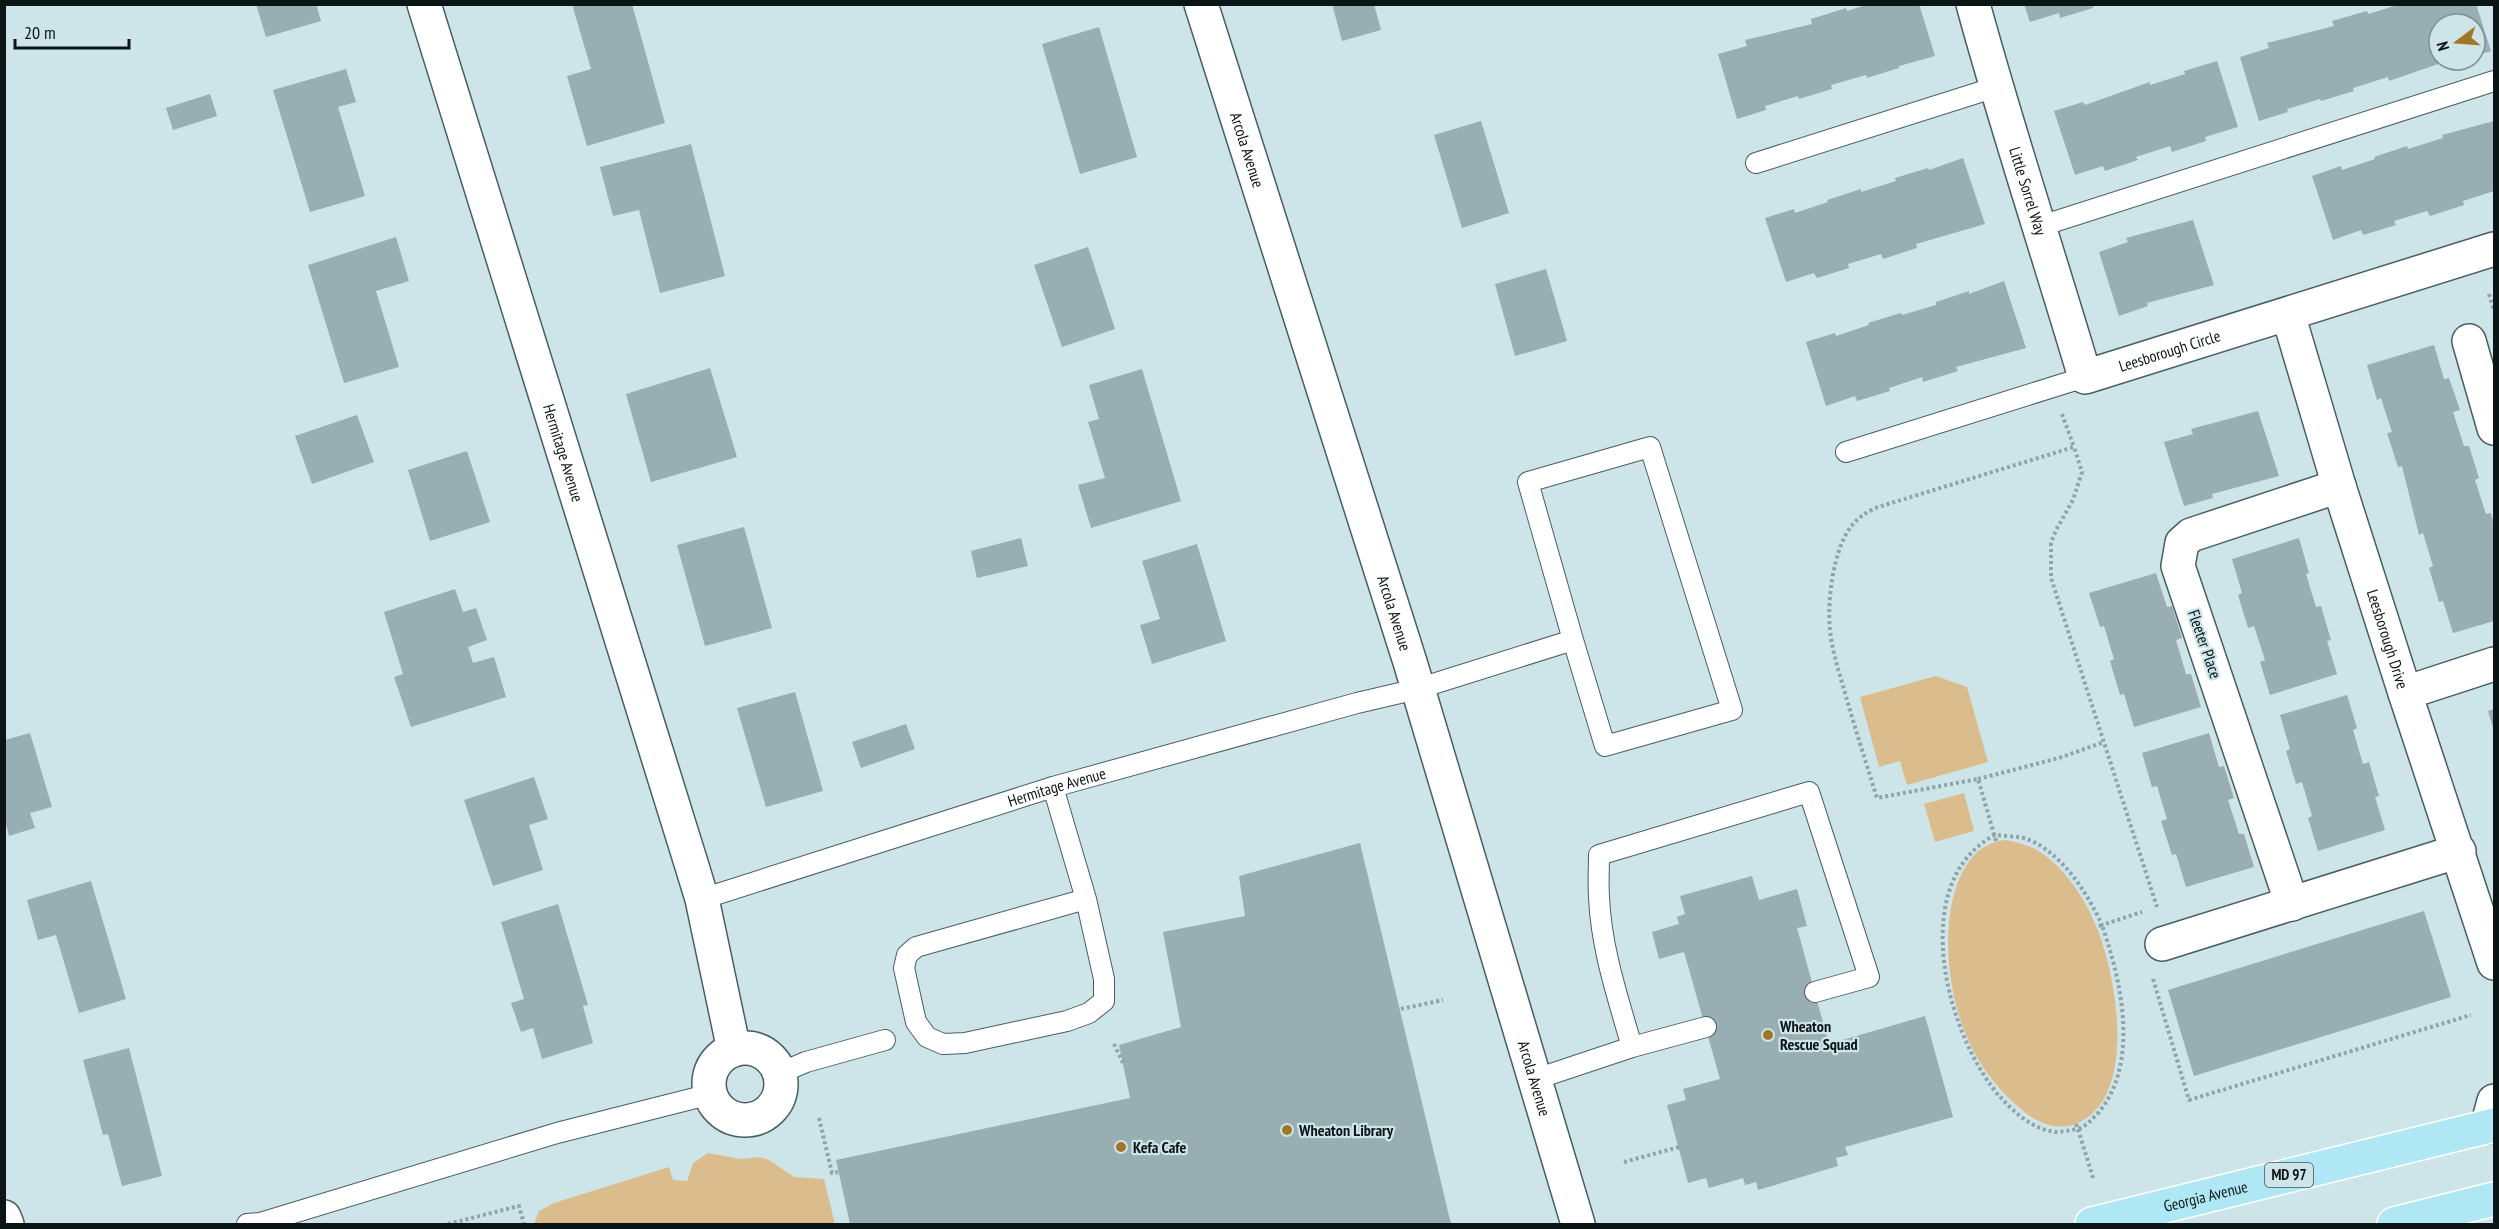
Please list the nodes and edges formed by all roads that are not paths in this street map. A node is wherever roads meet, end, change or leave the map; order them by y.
1 (424, 4) edge
2 (1201, 4) edge
3 (1973, 4) edge
4 (2494, 81) edge
5 (1996, 87) junction
6 (1756, 163) dead end
7 (2041, 226) junction
8 (2494, 249) edge
9 (2288, 314) junction
10 (2469, 341) dead end
11 (2085, 376) junction
12 (2494, 428) edge
13 (1846, 452) dead end
14 (2339, 486) junction
15 (1573, 640) junction
16 (2494, 664) edge
17 (1417, 689) junction
18 (2405, 693) junction
19 (1053, 787) junction
20 (2459, 851) junction
21 (702, 899) junction
22 (1086, 899) junction
23 (2292, 904) junction
24 (2149, 946) road end
25 (2494, 963) edge
26 (1815, 992) dead end
27 (1706, 1027) dead end
28 (885, 1040) dead end
29 (1632, 1047) junction
30 (734, 1050) junction
31 (780, 1073) junction
32 (1536, 1079) junction
33 (711, 1094) junction
34 (2493, 1121) edge
35 (2494, 1199) edge
36 (4, 1217) edge
37 (7, 1224) edge
38 (247, 1224) edge
39 (1578, 1224) edge
40 (2092, 1224) edge
41 (2394, 1224) edge

1 - 21 street, Hermitage Avenue
2 - 17 street, Arcola Avenue
3 - 5 street, Little Sorrel Way
4 - 7 lane
5 - 6 lane
5 - 7 street, Little Sorrel Way
7 - 11 street, Little Sorrel Way
8 - 9 street, Leesborough Circle
9 - 11 street, Leesborough Circle
9 - 14 street, Leesborough Drive
10 - 12 street
11 - 13 lane, Leesborough Circle
14 - 18 street, Leesborough Drive
14 - 23 street, Fleeter Place
15 - 15 lane
15 - 17 lane, Hermitage Avenue
16 - 18 street
17 - 19 lane, Hermitage Avenue
17 - 32 street, Arcola Avenue
18 - 20 street, Leesborough Drive
19 - 21 lane, Hermitage Avenue
19 - 22 lane
20 - 23 street
20 - 25 street, Leesborough Drive
21 - 30 street, Hermitage Avenue
22 - 22 lane
23 - 24 street
26 - 29 lane
27 - 29 lane
28 - 31 lane
29 - 32 lane
30 - 31 street
30 - 33 street
31 - 33 street
32 - 39 street, Arcola Avenue
33 - 38 lane
34 - 40 main road, Georgia Avenue / MD 97
35 - 41 main road
36 - 37 street

